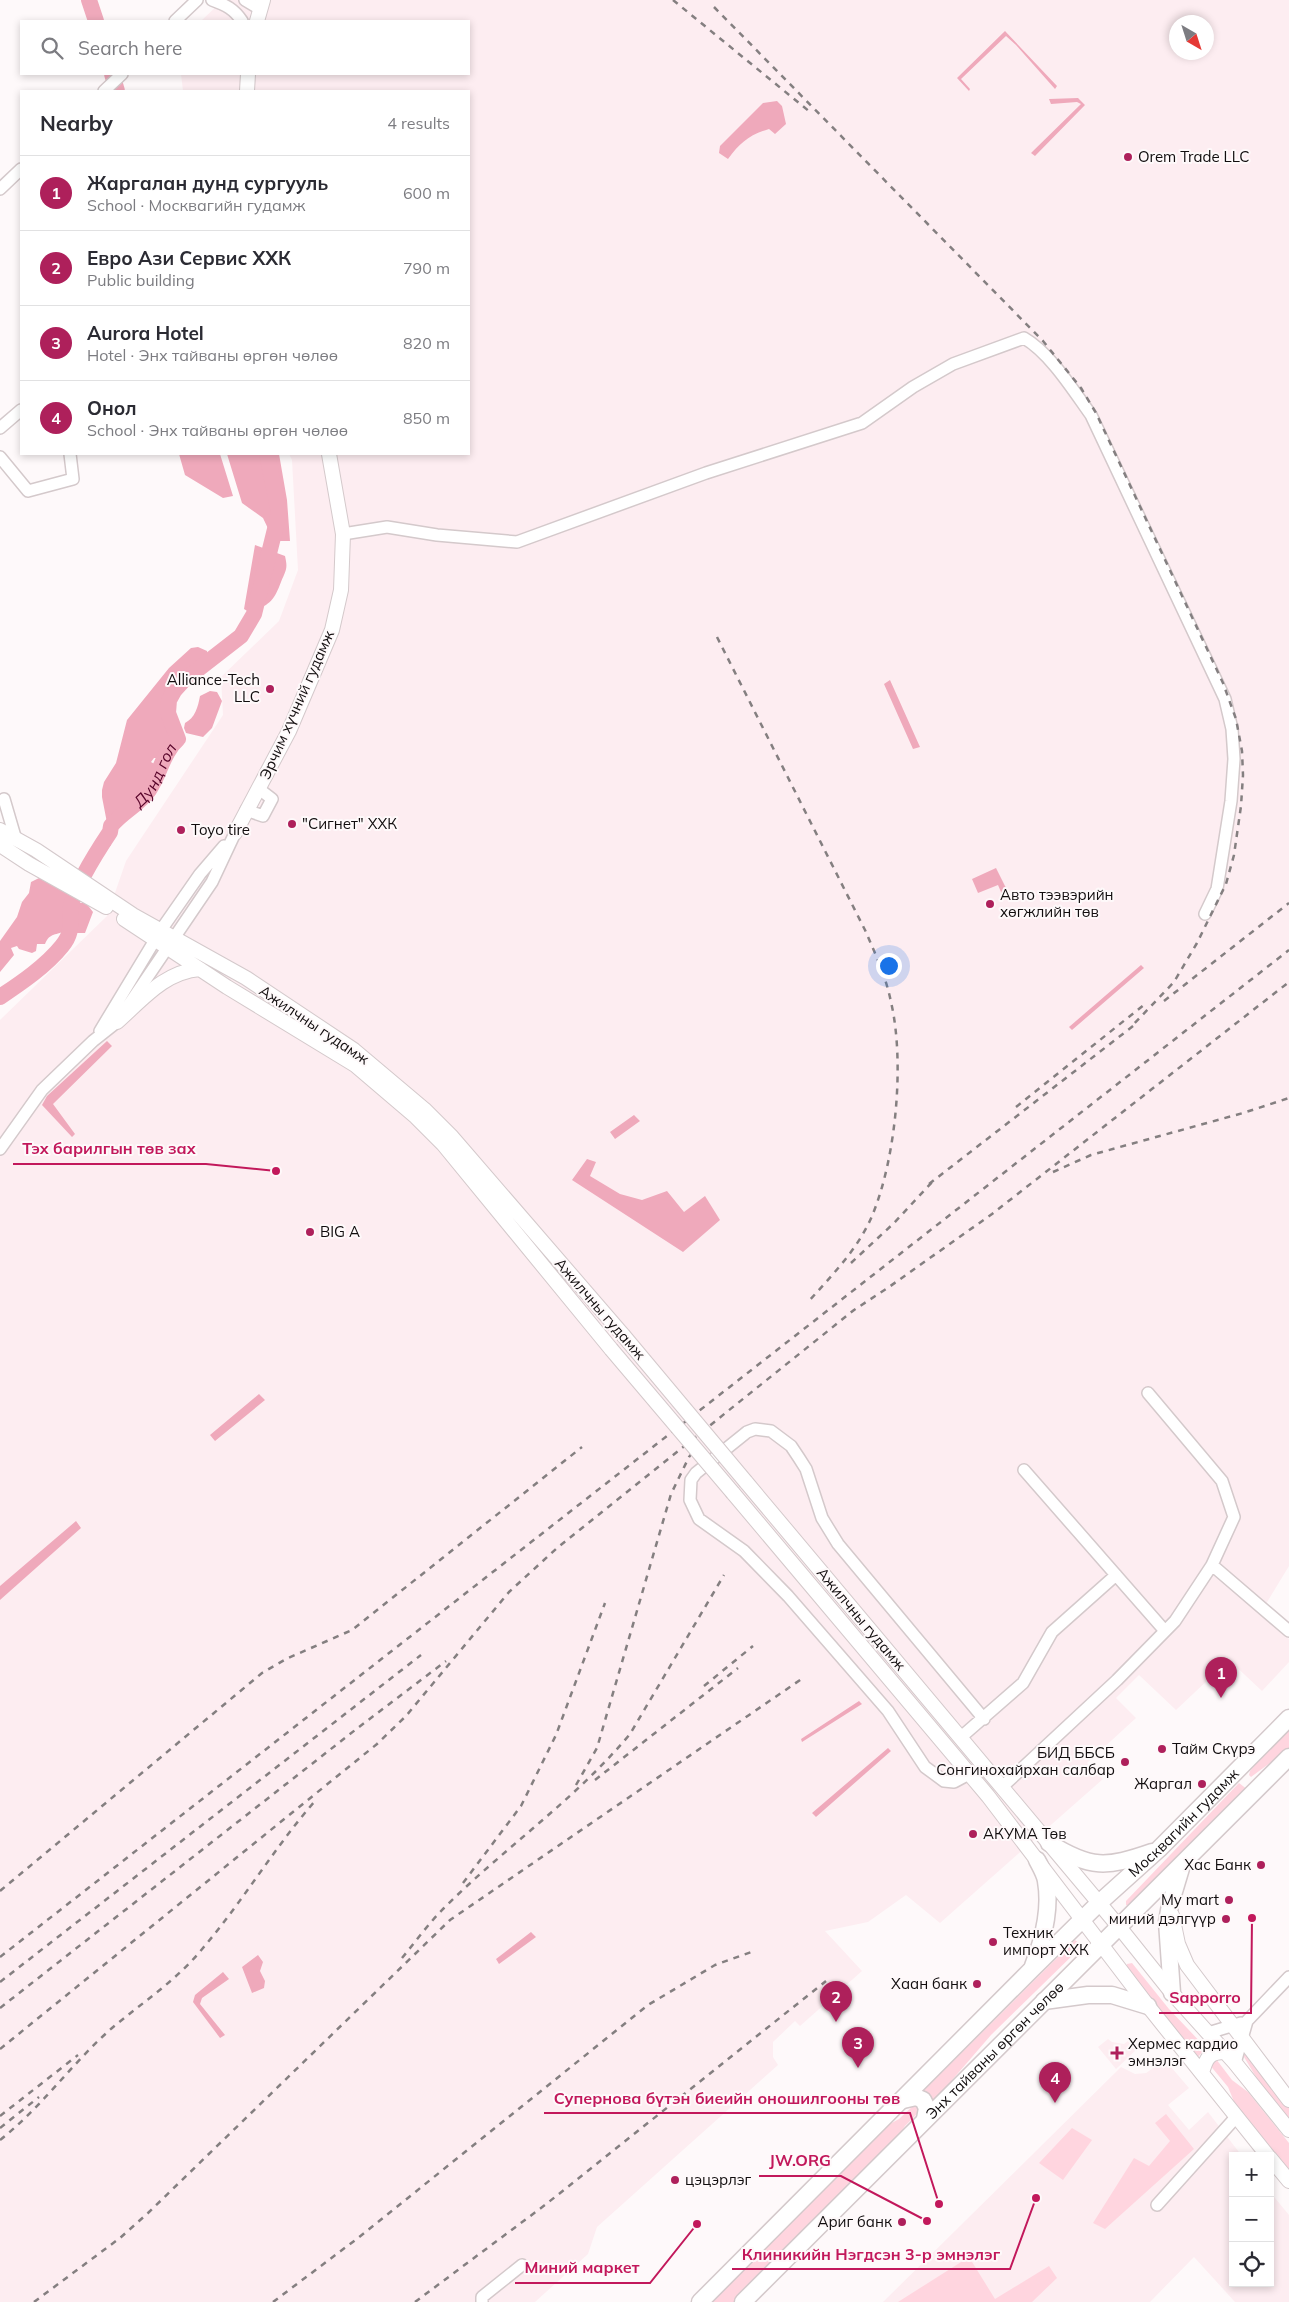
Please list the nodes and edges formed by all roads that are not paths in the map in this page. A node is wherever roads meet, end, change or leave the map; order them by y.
1 (212, 0) edge
2 (245, 0) edge
3 (193, 4) edge
4 (260, 10) edge
5 (176, 20) edge
6 (241, 20) edge
7 (121, 75) edge
8 (248, 75) edge
9 (105, 90) edge
10 (247, 90) edge
11 (20, 170) edge
12 (0, 189) edge
13 (20, 411) edge
14 (0, 428) edge
15 (70, 455) edge
16 (329, 455) edge
17 (0, 457) edge
18 (343, 534) junction
19 (4, 799) dead end
20 (0, 830) edge
21 (235, 833) junction
22 (16, 840) junction
23 (0, 845) edge
24 (113, 907) junction
25 (1205, 914) dead end
26 (158, 935) junction
27 (171, 943) junction
28 (200, 969) junction
29 (117, 1022) junction
30 (93, 1041) junction
31 (420, 1113) junction
32 (0, 1149) edge
33 (1148, 1393) dead end
34 (1024, 1470) dead end
35 (1212, 1565) junction
36 (1116, 1575) junction
37 (1165, 1631) junction
38 (1289, 1632) edge
39 (1289, 1718) edge
40 (984, 1719) junction
41 (960, 1738) junction
42 (1289, 1757) edge
43 (1241, 1768) junction
44 (969, 1774) junction
45 (1267, 1780) junction
46 (1002, 1787) junction
47 (1049, 1843) junction
48 (1159, 1850) junction
49 (1037, 1860) junction
50 (1183, 1863) junction
51 (1099, 1903) junction
52 (1170, 1905) junction
53 (1082, 1920) junction
54 (1120, 1928) junction
55 (1102, 1944) junction
56 (1031, 1970) junction
57 (1289, 1977) edge
58 (1172, 1994) junction
59 (1044, 2001) junction
60 (1148, 2006) junction
61 (1247, 2021) junction
62 (1233, 2025) junction
63 (1208, 2033) junction
64 (1242, 2038) junction
65 (1225, 2052) junction
66 (1235, 2063) junction
67 (1202, 2073) junction
68 (904, 2100) junction
69 (1289, 2100) edge
70 (1237, 2116) junction
71 (925, 2119) junction
72 (1287, 2126) edge
73 (1265, 2152) edge
74 (1274, 2163) edge
75 (1289, 2181) edge
76 (1157, 2205) dead end
77 (522, 2265) dead end
78 (482, 2302) edge
79 (700, 2302) edge
80 (743, 2302) edge

1 - 3 street
1 - 6 street
2 - 4 street
3 - 5 street
7 - 9 street
8 - 10 main road
11 - 12 street
13 - 14 street
15 - 17 street
16 - 18 main road, Эрчим хүчний гудамж
18 - 21 main road, Эрчим хүчний гудамж
18 - 25 street
19 - 22 street
20 - 22 main road, Ажилчны гудамж
21 - 26 street, Эрчим хүчний гудамж
21 - 27 street, Эрчим хүчний гудамж
22 - 24 main road, Ажилчны гудамж
23 - 24 main road, Ажилчны гудамж
24 - 26 main road, Ажилчны гудамж
26 - 27 main road, Ажилчны гудамж
26 - 30 street, Эрчим хүчний гудамж
27 - 28 main road, Ажилчны гудамж
27 - 29 street, Эрчим хүчний гудамж
27 - 31 main road, Ажилчны гудамж
28 - 29 main road
28 - 31 main road, Ажилчны гудамж
29 - 30 street, Эрчим хүчний гудамж
30 - 32 street
31 - 41 main road, Ажилчны гудамж, bridge
31 - 44 main road, Ажилчны гудамж, bridge
33 - 35 street
34 - 36 street
35 - 37 street
35 - 38 street
36 - 37 street
36 - 40 street
37 - 46 street
39 - 43 highway, Москвагийн гудамж
40 - 41 street
40 - 44 street
41 - 46 main road, Ажилчны гудамж
42 - 45 highway, Москвагийн гудамж
43 - 45 highway
43 - 48 highway, Москвагийн гудамж
44 - 49 main road, Ажилчны гудамж
45 - 50 highway, Москвагийн гудамж
46 - 47 main road, Ажилчны гудамж
47 - 48 highway
47 - 51 main road, Ажилчны гудамж
48 - 51 highway, Москвагийн гудамж
49 - 53 main road, Ажилчны гудамж
49 - 56 highway
50 - 52 highway
50 - 54 highway, Москвагийн гудамж
51 - 53 highway, Энх тайваны өргөн чөлөө
51 - 54 main road, Ажилчны гудамж
52 - 58 highway
52 - 62 main road
53 - 55 main road, Ажилчны гудамж
53 - 56 highway, Энх тайваны өргөн чөлөө
54 - 55 highway, Энх тайваны өргөн чөлөө
54 - 58 main road, Ажилчны гудамж
55 - 59 highway, Энх тайваны өргөн чөлөө
55 - 60 main road, Ажилчны гудамж
56 - 68 highway, Энх тайваны өргөн чөлөө
57 - 61 street
58 - 63 main road, Ажилчны гудамж
59 - 60 highway
59 - 71 highway, Энх тайваны өргөн чөлөө
60 - 67 main road, Ажилчны гудамж
61 - 62 street
61 - 64 street
62 - 63 street
62 - 64 main road
63 - 65 main road, Ажилчны гудамж
64 - 66 street
64 - 69 main road
65 - 66 main road, Ажилчны гудамж
65 - 67 main road
66 - 72 main road, Ажилчны гудамж
67 - 70 main road, Ажилчны гудамж
68 - 71 highway
68 - 79 highway, Энх тайваны өргөн чөлөө
70 - 73 main road, Ажилчны гудамж
70 - 76 street
71 - 80 highway, Энх тайваны өргөн чөлөө
74 - 75 main road, Ажилчны гудамж
77 - 78 street

